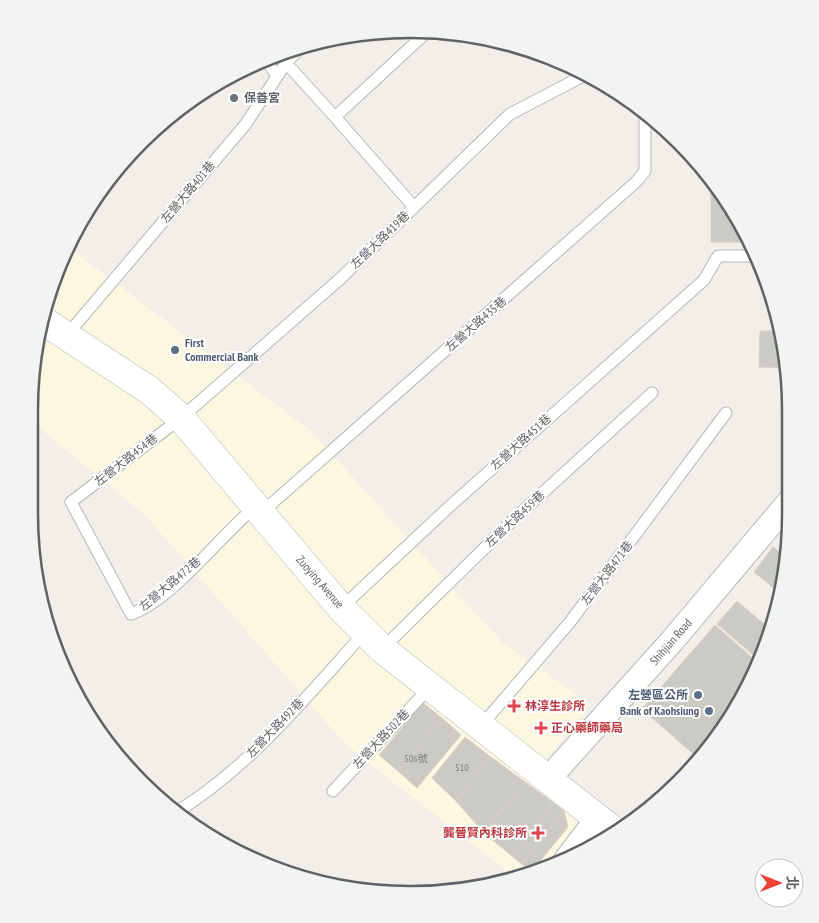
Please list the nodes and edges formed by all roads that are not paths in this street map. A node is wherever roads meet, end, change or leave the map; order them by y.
1 (420, 38) edge
2 (293, 56) edge
3 (286, 64) junction
4 (270, 65) edge
5 (278, 76) junction
6 (579, 78) edge
7 (335, 117) junction
8 (645, 122) edge
9 (414, 207) junction
10 (748, 256) edge
11 (48, 323) edge
12 (67, 335) junction
13 (652, 393) dead end
14 (726, 413) dead end
15 (181, 418) junction
16 (72, 502) joint
17 (258, 510) junction
18 (782, 510) edge
19 (341, 608) junction
20 (374, 640) junction
21 (430, 686) junction
22 (481, 726) junction
23 (549, 778) junction
24 (333, 791) dead end
25 (182, 808) edge
26 (606, 824) edge
27 (588, 840) edge

1 - 7 lane
2 - 3 lane, 左營大路401巷
3 - 5 lane, 左營大路401巷
3 - 7 lane
4 - 5 lane
5 - 12 lane, 左營大路401巷
6 - 9 lane, 左營大路419巷
7 - 9 lane
8 - 17 lane, 左營大路435巷
9 - 15 lane, 左營大路419巷
10 - 19 lane, 左營大路451巷
11 - 12 street, Zuoying Avenue
12 - 15 street, Zuoying Avenue
13 - 20 lane, 左營大路459巷
14 - 22 lane, 左營大路471巷
15 - 16 lane, 左營大路454巷
15 - 17 street, Zuoying Avenue
16 - 17 lane, 左營大路472巷
17 - 19 street, Zuoying Avenue
18 - 23 street, Shihjian Road
19 - 20 street, Zuoying Avenue
20 - 21 street, Zuoying Avenue
20 - 25 lane, 左營大路492巷
21 - 22 street, Zuoying Avenue
21 - 24 lane, 左營大路502巷
22 - 23 street, Zuoying Avenue
23 - 26 street, Zuoying Avenue
26 - 27 street

